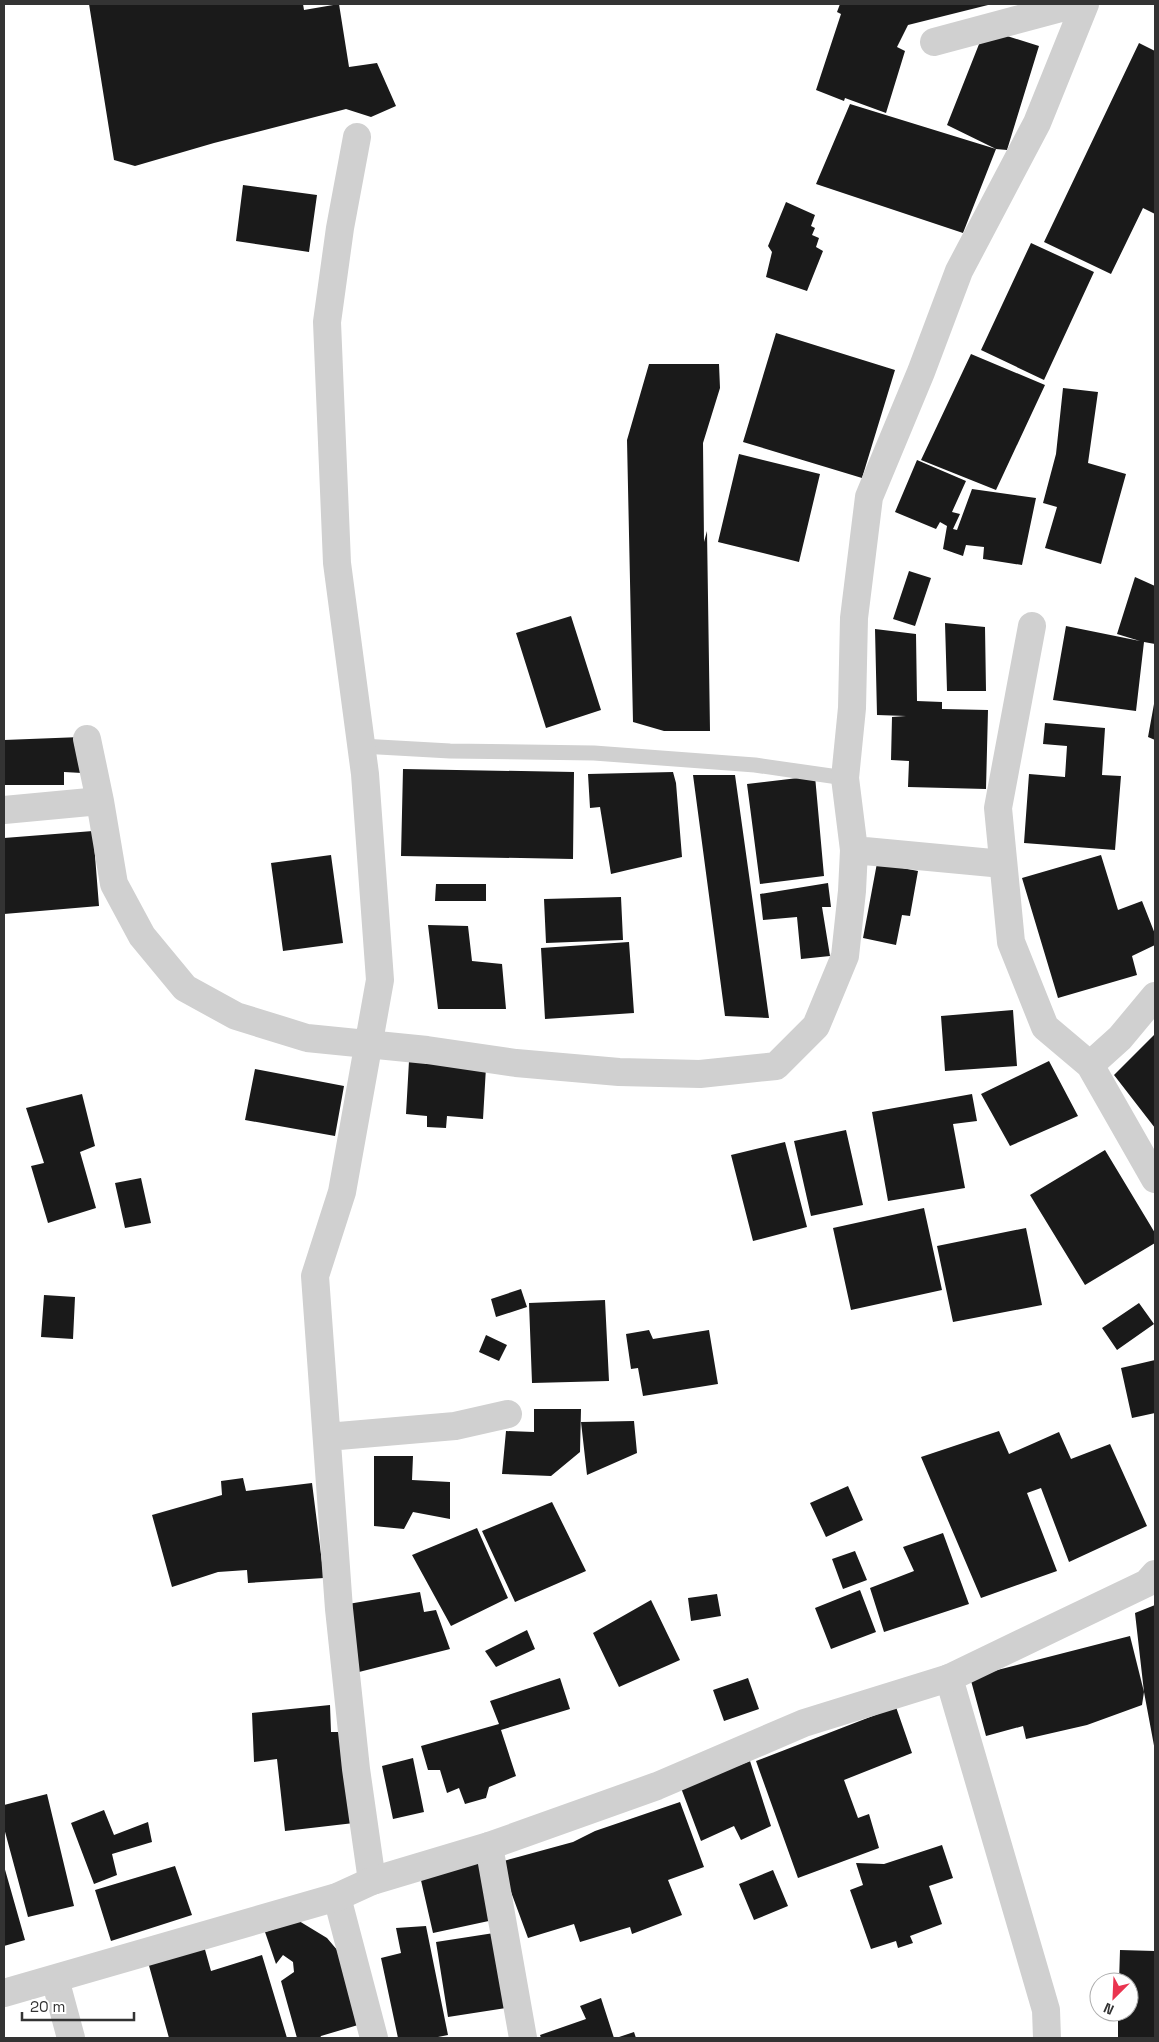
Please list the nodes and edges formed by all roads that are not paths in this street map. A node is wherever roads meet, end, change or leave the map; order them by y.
1 (1076, 4) edge
2 (1085, 4) edge
3 (934, 42) dead end
4 (357, 137) dead end
5 (1032, 626) dead end
6 (87, 739) dead end
7 (361, 746) junction
8 (845, 778) junction
9 (100, 801) junction
10 (4, 810) edge
11 (854, 850) junction
12 (1003, 864) junction
13 (1155, 996) edge
14 (370, 1044) junction
15 (1090, 1065) junction
16 (1155, 1179) edge
17 (508, 1414) dead end
18 (327, 1437) junction
19 (1155, 1574) edge
20 (949, 1678) junction
21 (489, 1846) junction
22 (372, 1881) junction
23 (337, 1897) junction
24 (55, 1979) junction
25 (4, 1993) edge
26 (71, 2038) edge
27 (374, 2038) edge
28 (522, 2038) edge
29 (1047, 2038) edge

1 - 3 street
2 - 8 street
4 - 7 street
5 - 12 street
6 - 9 street
7 - 8 lane
7 - 14 street
8 - 11 street
9 - 10 street
9 - 14 street
11 - 12 street
11 - 14 street
12 - 15 street
13 - 15 street
14 - 18 street
15 - 16 street
17 - 18 street
18 - 22 street
19 - 20 street
20 - 21 street
20 - 29 street
21 - 22 street
21 - 28 street
22 - 23 street
23 - 24 street
23 - 27 street
24 - 25 street
24 - 26 street

